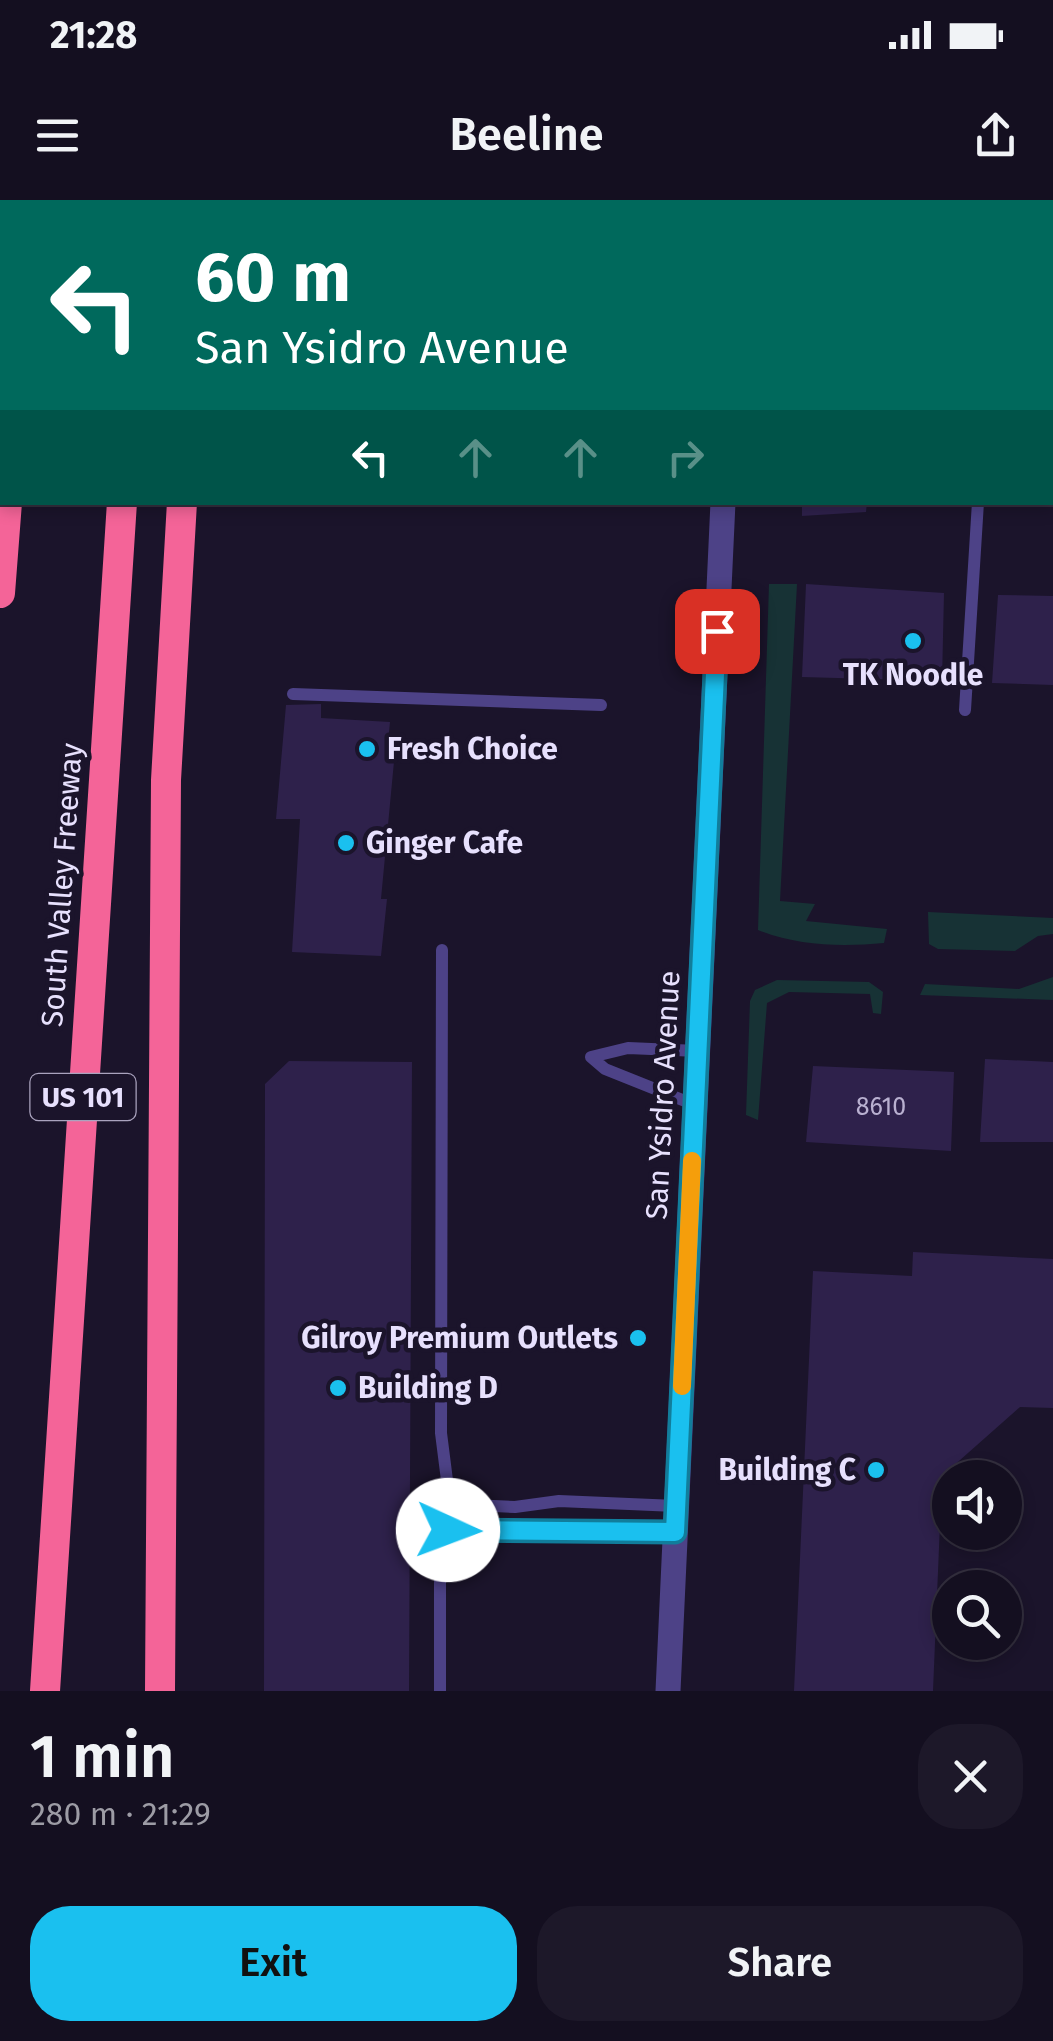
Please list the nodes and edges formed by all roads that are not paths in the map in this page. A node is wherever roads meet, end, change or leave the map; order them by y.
1 (7, 505) edge
2 (122, 505) edge
3 (182, 505) edge
4 (723, 505) edge
5 (978, 505) edge
6 (0, 593) edge
7 (293, 694) dead end
8 (601, 706) dead end
9 (965, 710) dead end
10 (442, 950) dead end
11 (698, 1051) junction
12 (695, 1105) junction
13 (450, 1504) junction
14 (676, 1519) junction
15 (448, 1530) junction
16 (45, 1691) edge
17 (160, 1691) edge
18 (440, 1691) edge
19 (668, 1691) edge

1 - 6 highway
2 - 16 highway, South Valley Freeway / US 101
3 - 17 highway
4 - 11 street, San Ysidro Avenue
5 - 9 lane
7 - 8 lane
10 - 13 lane
11 - 12 street, San Ysidro Avenue
11 - 12 lane
12 - 14 street, San Ysidro Avenue
13 - 14 lane
13 - 15 lane
14 - 15 lane
14 - 19 street, San Ysidro Avenue
15 - 18 lane

